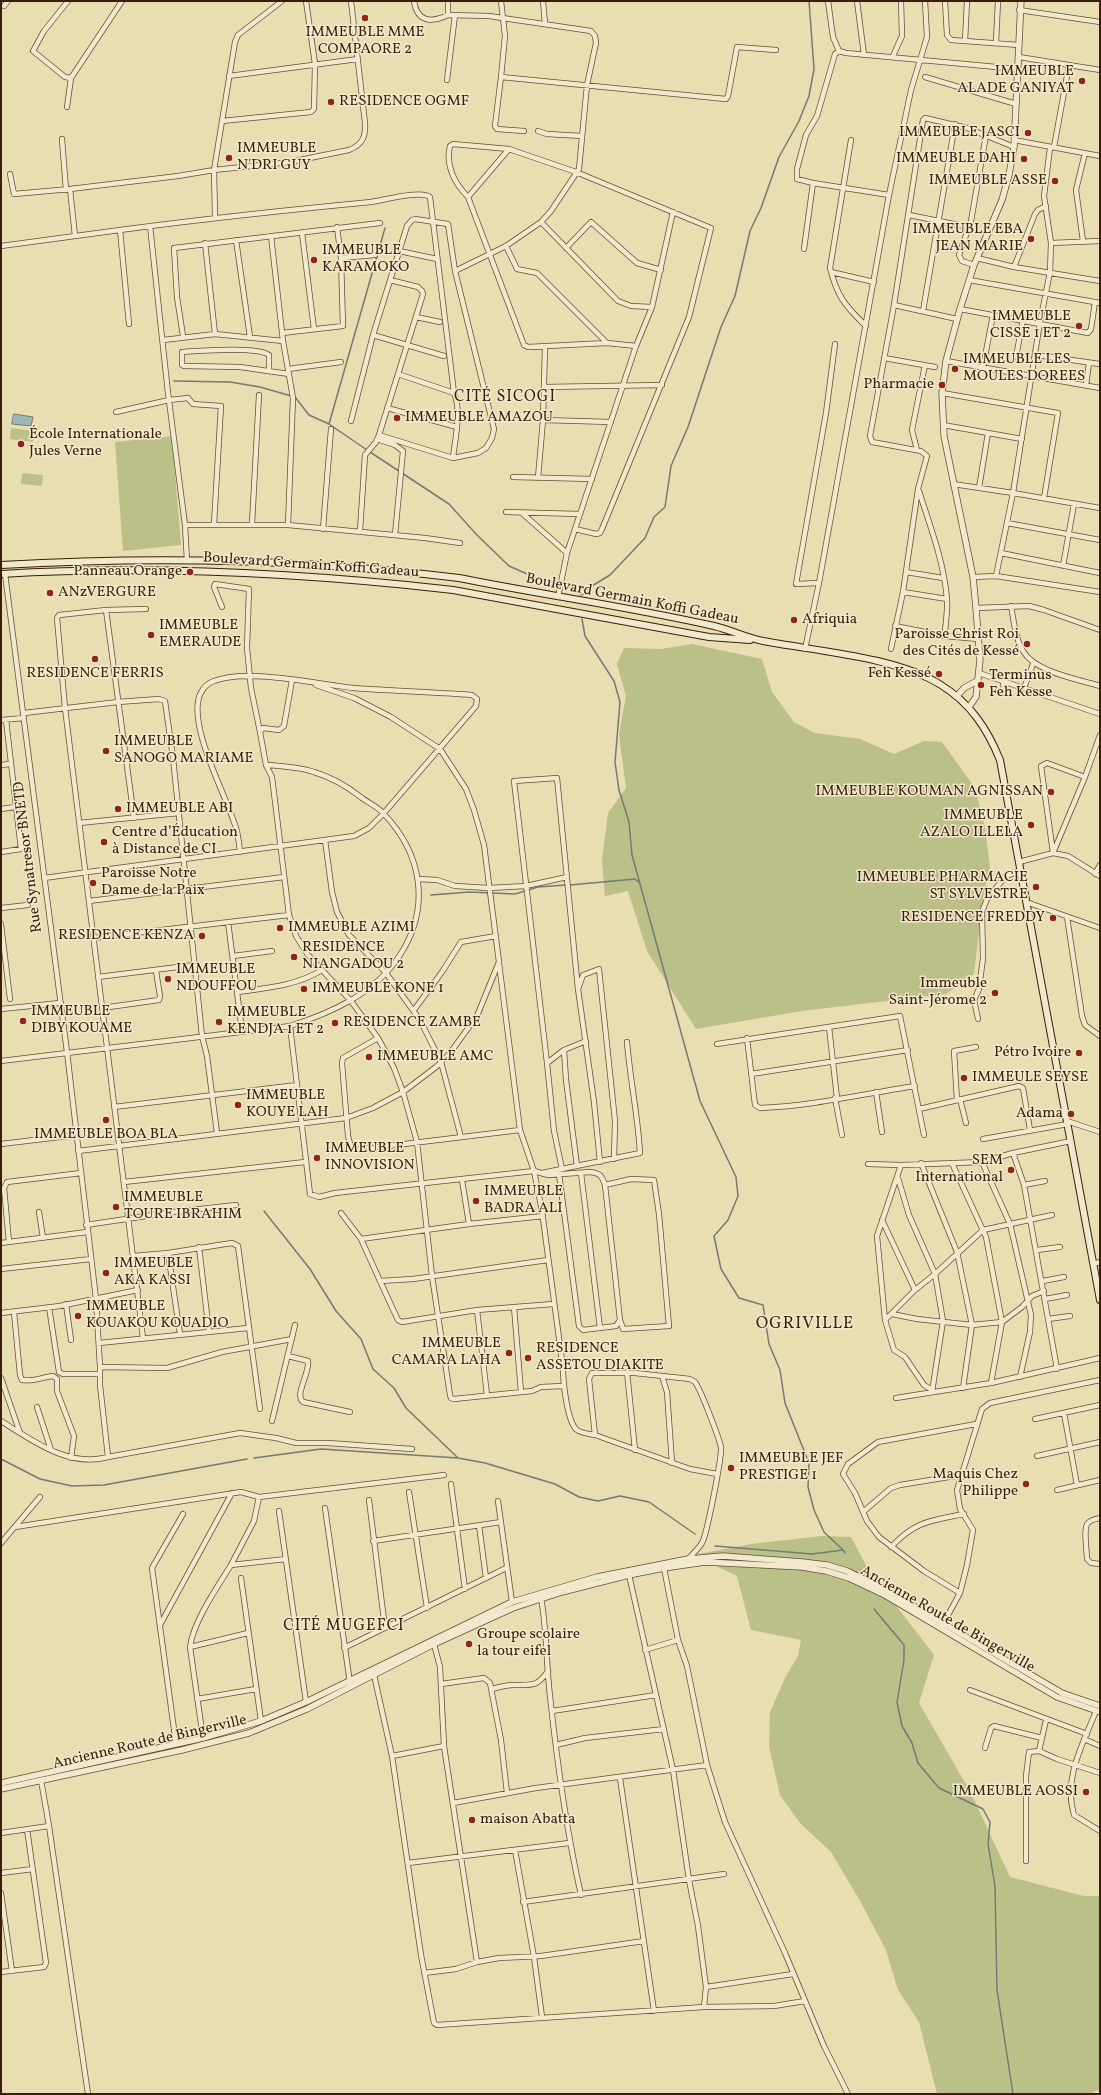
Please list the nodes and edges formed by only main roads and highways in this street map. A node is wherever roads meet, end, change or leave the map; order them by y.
1 (1, 565) edge
2 (3, 574) edge
3 (760, 640) junction
4 (1097, 1263) edge
5 (1100, 1300) edge

1 - 3 main road, Boulevard Germain Koffi Gadeau
2 - 3 main road, Boulevard Germain Koffi Gadeau
3 - 4 main road
4 - 5 main road

